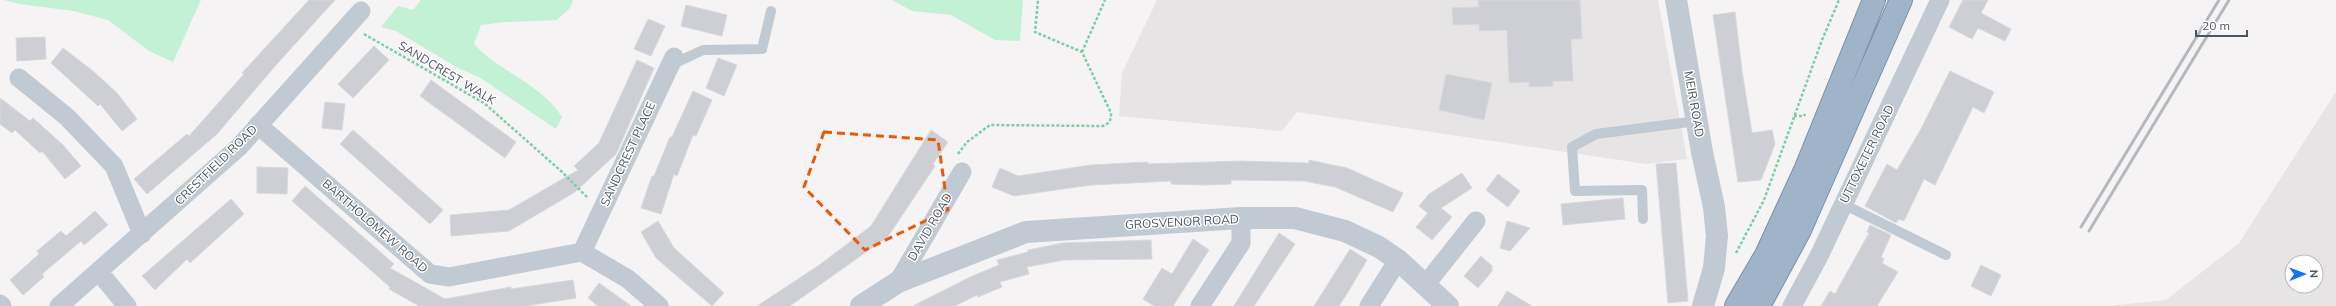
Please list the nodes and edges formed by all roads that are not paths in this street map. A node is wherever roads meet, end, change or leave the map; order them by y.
1 (1676, 0) edge
2 (1874, 0) edge
3 (1901, 0) edge
4 (1940, 0) edge
5 (361, 11) dead end
6 (771, 11) dead end
7 (672, 61) joint
8 (19, 78) dead end
9 (1697, 121) junction
10 (258, 125) junction
11 (962, 172) road end
12 (1843, 204) junction
13 (1241, 218) junction
14 (1643, 219) dead end
15 (1476, 221) dead end
16 (142, 234) junction
17 (582, 252) junction
18 (1946, 255) dead end
19 (1398, 260) junction
20 (99, 272) junction
21 (898, 282) junction
22 (1426, 284) junction
23 (59, 306) edge
24 (127, 306) edge
25 (659, 306) edge
26 (861, 306) edge
27 (1200, 306) edge
28 (1369, 306) edge
29 (1448, 306) edge
30 (1704, 306) edge
31 (1736, 306) edge
32 (1759, 306) edge
33 (1792, 306) edge

1 - 9 street, MEIR ROAD
2 - 31 highway
3 - 32 highway
4 - 12 street, UTTOXETER ROAD
5 - 10 street, CRESTFIELD ROAD
6 - 7 lane
7 - 17 street, SANDCREST PLACE
8 - 16 street
9 - 14 lane
9 - 30 street, MEIR ROAD
10 - 16 street, CRESTFIELD ROAD
10 - 17 street, BARTHOLOMEW ROAD
11 - 21 street, DAVID ROAD
12 - 18 lane
12 - 33 street, UTTOXETER ROAD
13 - 19 street, GROSVENOR ROAD
13 - 21 street, GROSVENOR ROAD
13 - 27 street
15 - 22 street
16 - 20 street, CRESTFIELD ROAD
17 - 25 street
19 - 22 street, GROSVENOR ROAD
19 - 28 street
20 - 23 street, CRESTFIELD ROAD
20 - 24 street
21 - 26 street, GROSVENOR ROAD
22 - 29 street, GROSVENOR ROAD

